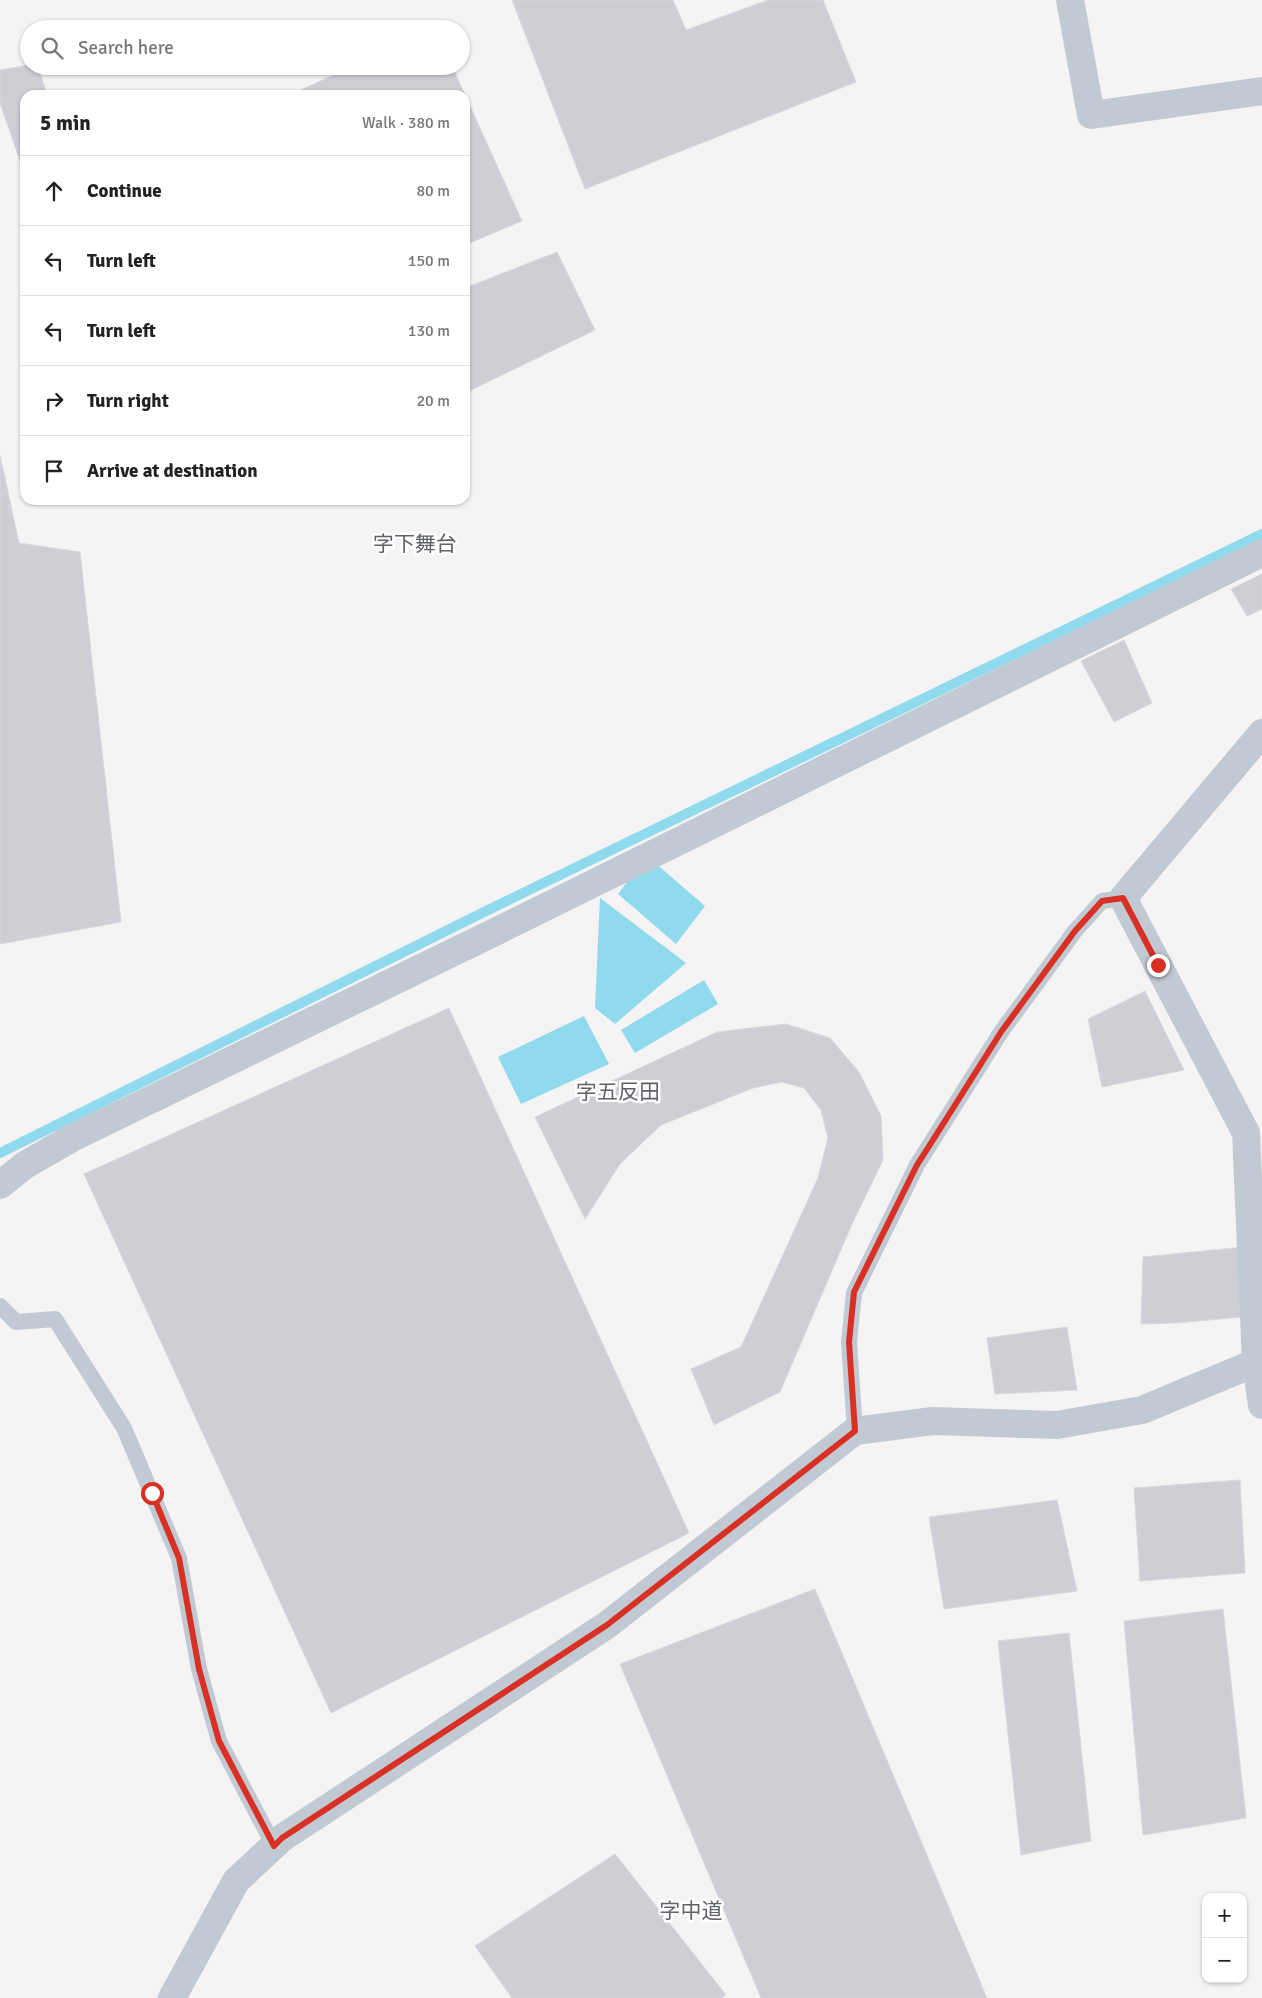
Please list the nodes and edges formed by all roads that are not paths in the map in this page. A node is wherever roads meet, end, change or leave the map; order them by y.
1 (1070, 0) edge
2 (1262, 91) edge
3 (1262, 552) edge
4 (1262, 733) edge
5 (1123, 898) junction
6 (0, 1185) edge
7 (0, 1306) edge
8 (1259, 1362) edge
9 (1262, 1405) edge
10 (855, 1431) junction
11 (274, 1846) junction
12 (172, 1998) edge

1 - 2 street
3 - 6 street
4 - 5 street
5 - 8 street
5 - 10 lane
7 - 11 lane
8 - 9 street
8 - 10 street
10 - 11 street
11 - 12 street

